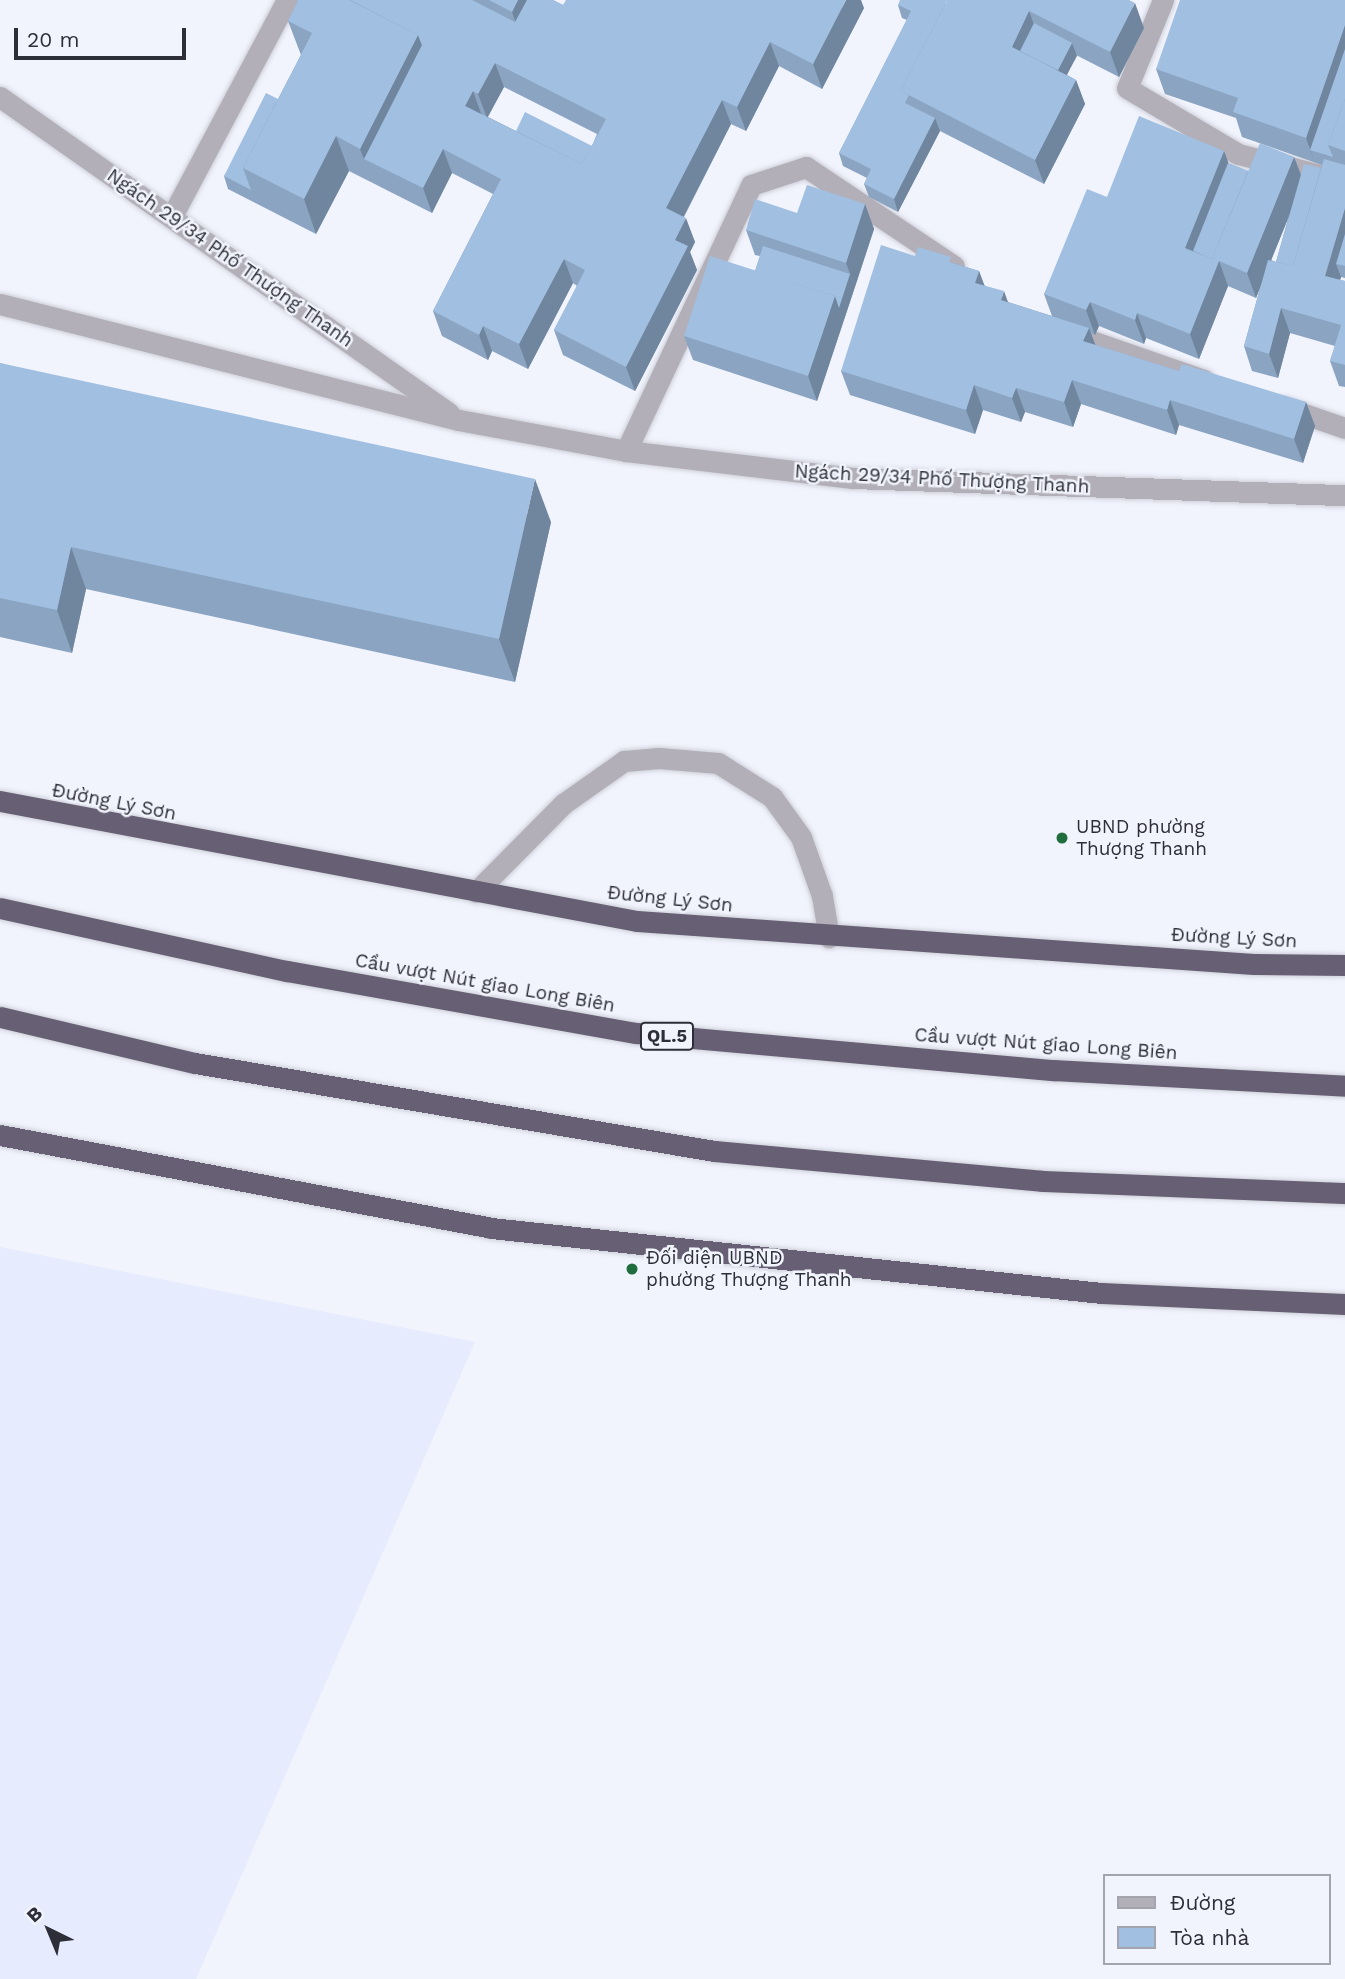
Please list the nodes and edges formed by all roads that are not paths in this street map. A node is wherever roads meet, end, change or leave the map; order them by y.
1 (288, 0) edge
2 (1163, 0) edge
3 (0, 97) edge
4 (1345, 181) edge
5 (172, 216) junction
6 (973, 278) edge
7 (0, 304) edge
8 (1039, 322) edge
9 (1230, 389) edge
10 (1269, 402) edge
11 (460, 420) junction
12 (1345, 428) edge
13 (626, 451) junction
14 (1345, 495) edge
15 (0, 801) edge
16 (476, 892) junction
17 (0, 908) edge
18 (829, 937) junction
19 (1345, 965) edge
20 (0, 1017) edge
21 (1345, 1086) edge
22 (0, 1135) edge
23 (1345, 1193) edge
24 (1345, 1304) edge

1 - 5 street
2 - 4 street
3 - 5 street, Ngách 29/34 Phố Thượng Thanh
5 - 11 street, Ngách 29/34 Phố Thượng Thanh
6 - 13 street
7 - 11 street, Ngách 29/34 Phố Thượng Thanh
8 - 9 street
10 - 12 street
11 - 13 street, Ngách 29/34 Phố Thượng Thanh
13 - 14 street, Ngách 29/34 Phố Thượng Thanh
15 - 16 highway, Đường Lý Sơn
16 - 18 highway, Đường Lý Sơn
16 - 18 street
17 - 21 highway, Cầu vượt Nút giao Long Biên / QL.5
18 - 19 highway, Đường Lý Sơn
20 - 23 highway
22 - 24 highway

